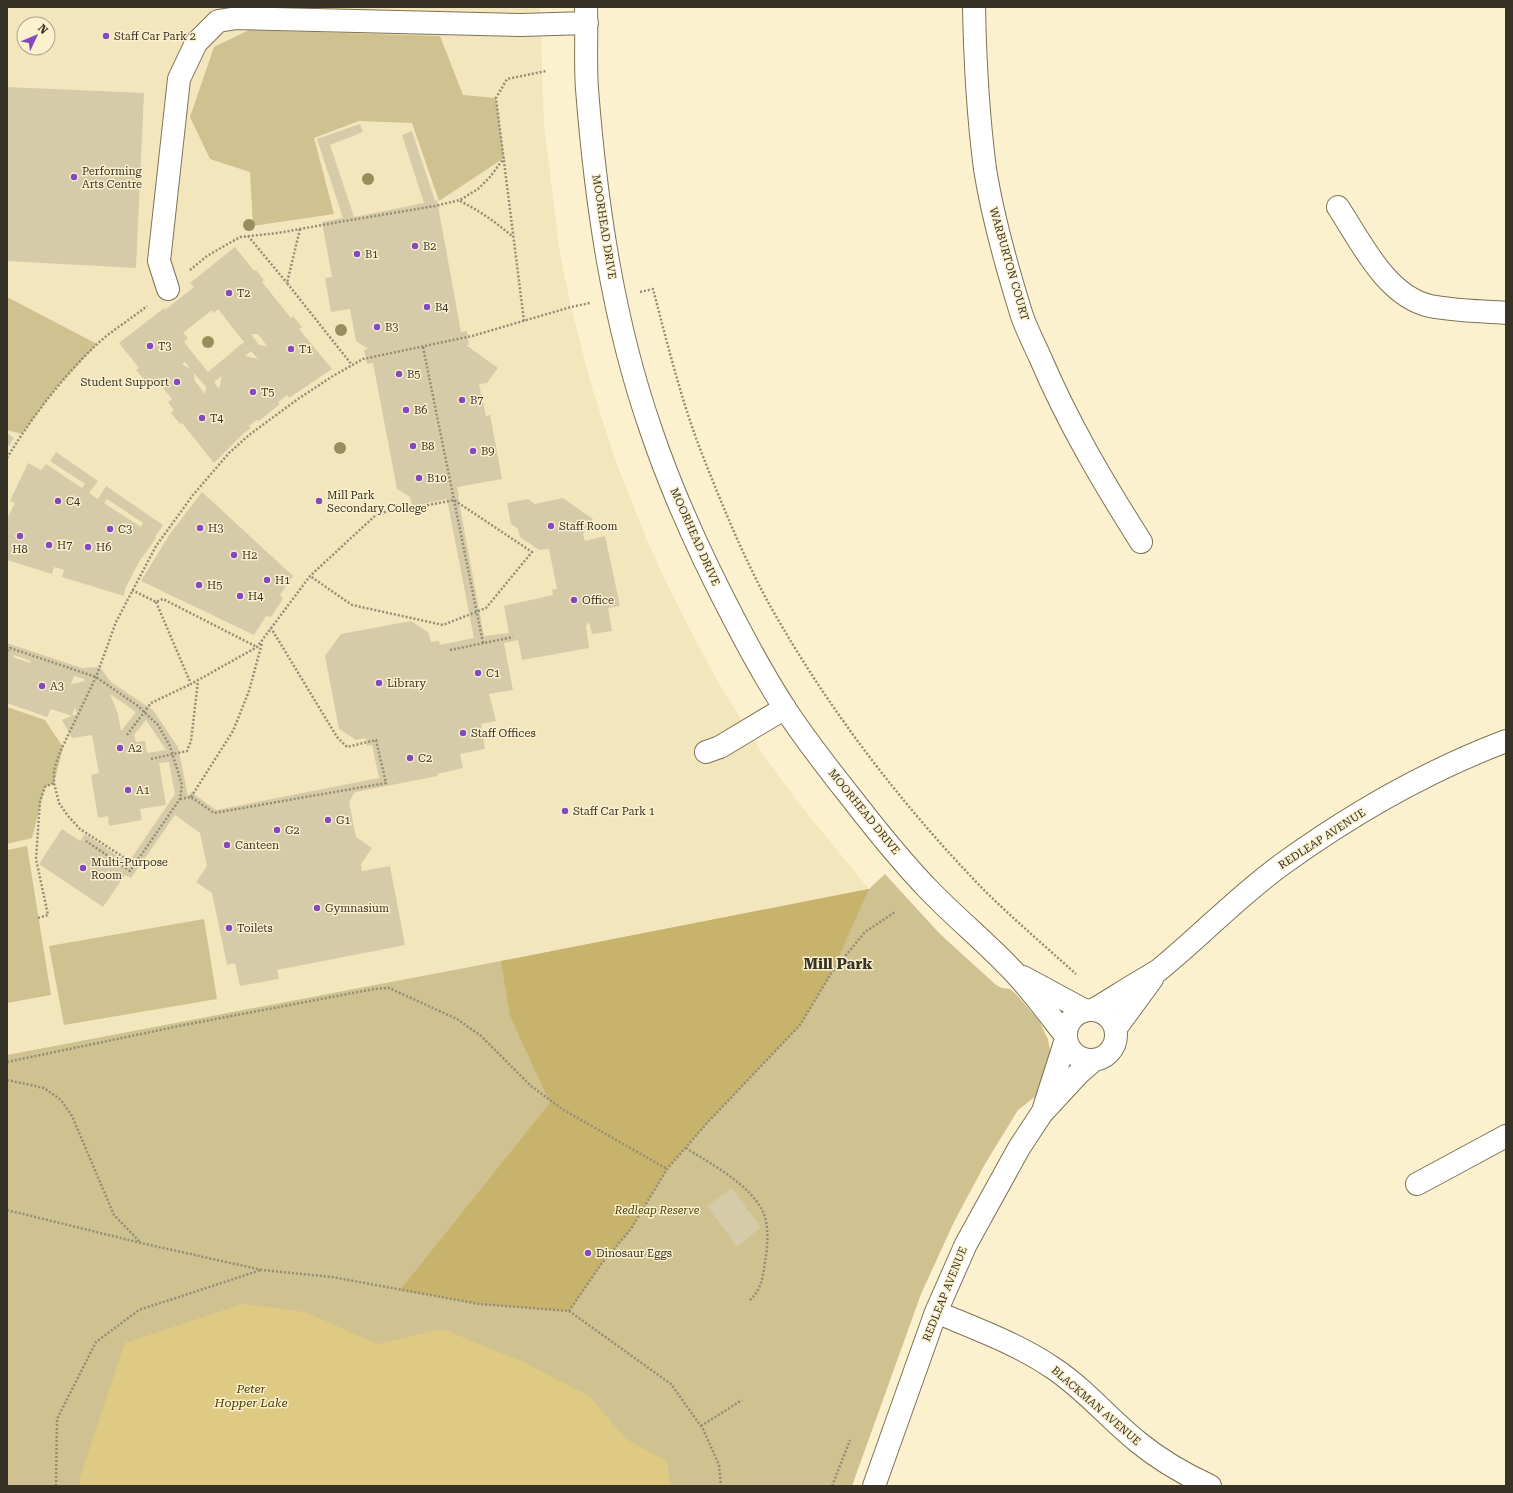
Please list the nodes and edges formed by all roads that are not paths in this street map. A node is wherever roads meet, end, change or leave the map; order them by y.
1 (974, 7) edge
2 (586, 15) edge
3 (1338, 207) dead end
4 (168, 289) road end
5 (1506, 313) edge
6 (1141, 542) dead end
7 (785, 708) junction
8 (1506, 741) edge
9 (706, 752) dead end
10 (1158, 970) junction
11 (1015, 973) junction
12 (1089, 1009) junction
13 (1116, 1028) junction
14 (1066, 1037) junction
15 (1094, 1060) junction
16 (1042, 1113) junction
17 (1506, 1136) edge
18 (1417, 1184) dead end
19 (936, 1312) junction
20 (874, 1486) edge
21 (1210, 1486) edge

1 - 6 street, WARBURTON COURT
2 - 4 street
2 - 7 street, MOORHEAD DRIVE
3 - 5 street
7 - 9 street
7 - 11 street, MOORHEAD DRIVE
8 - 10 street, REDLEAP AVENUE
10 - 12 street, REDLEAP AVENUE
10 - 13 street, REDLEAP AVENUE
11 - 12 street, MOORHEAD DRIVE
11 - 14 street, MOORHEAD DRIVE
12 - 13 street
12 - 14 street
13 - 15 street
14 - 15 street
14 - 16 street, REDLEAP AVENUE
15 - 16 street, REDLEAP AVENUE
16 - 19 street, REDLEAP AVENUE
17 - 18 street
19 - 20 street, REDLEAP AVENUE
19 - 21 street, BLACKMAN AVENUE

